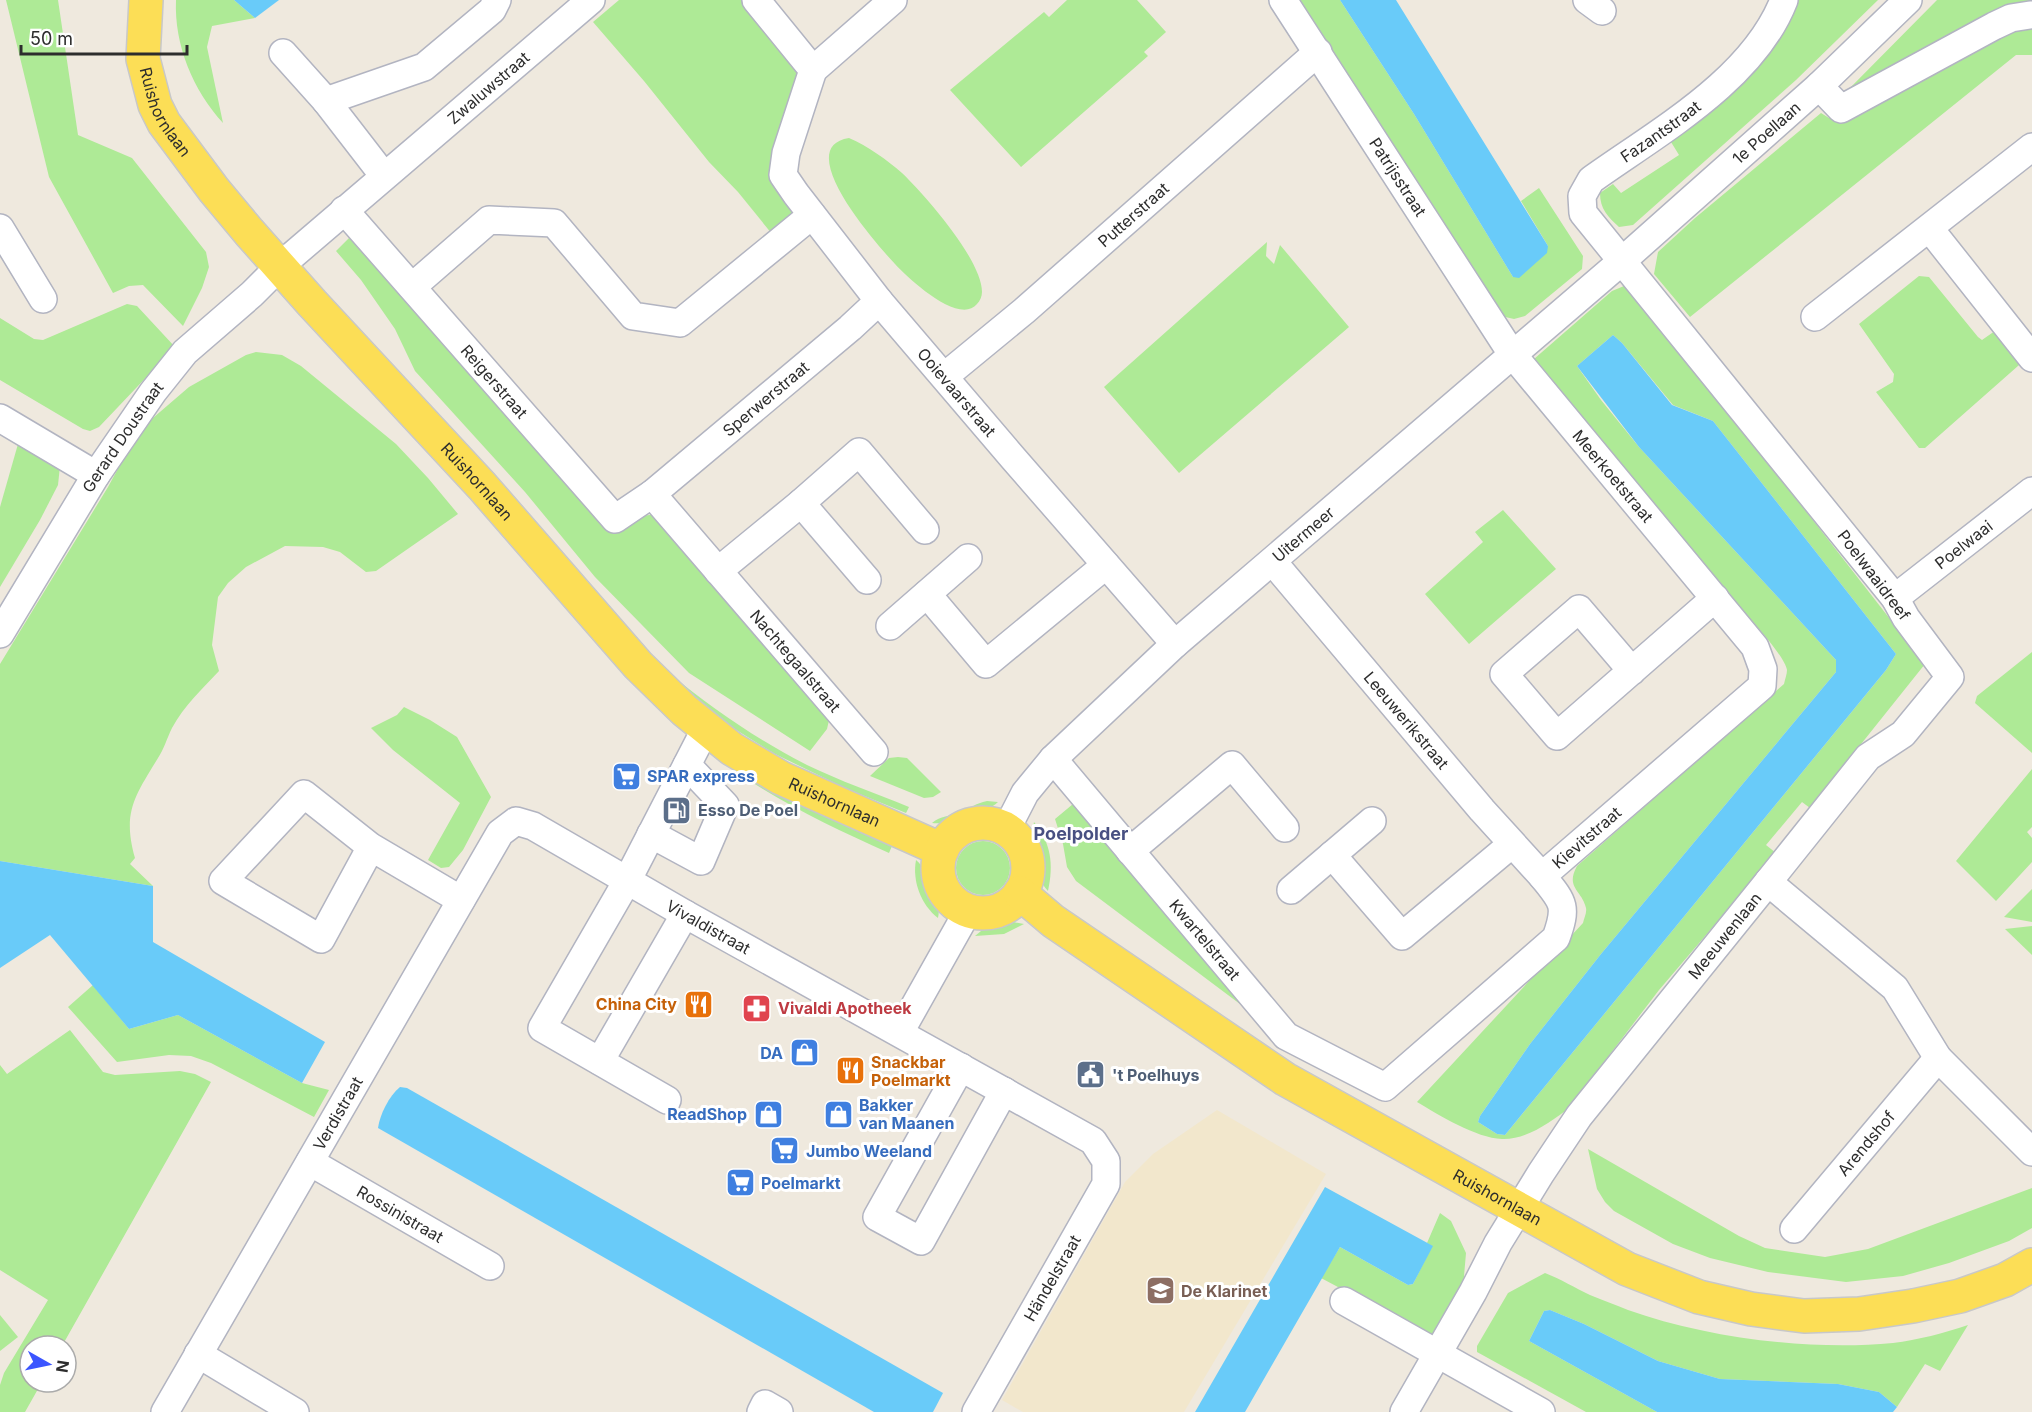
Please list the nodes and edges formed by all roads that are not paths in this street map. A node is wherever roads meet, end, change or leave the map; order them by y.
1 (146, 0) edge
2 (497, 0) edge
3 (591, 0) edge
4 (756, 0) edge
5 (893, 0) edge
6 (1283, 0) edge
7 (1784, 0) edge
8 (1908, 0) edge
9 (2030, 15) dead end
10 (1318, 52) junction
11 (283, 53) dead end
12 (813, 70) junction
13 (1819, 86) junction
14 (326, 101) junction
15 (2032, 147) edge
16 (384, 176) junction
17 (344, 210) junction
18 (812, 216) junction
19 (0, 228) edge
20 (1930, 229) junction
21 (1622, 261) junction
22 (280, 266) junction
23 (412, 287) junction
24 (43, 299) dead end
25 (879, 301) junction
26 (1815, 316) dead end
27 (1512, 354) junction
28 (2032, 358) edge
29 (945, 376) junction
30 (0, 418) edge
31 (96, 474) junction
32 (2032, 491) edge
33 (652, 494) junction
34 (801, 503) junction
35 (925, 530) dead end
36 (968, 558) dead end
37 (1273, 561) junction
38 (1106, 565) junction
39 (718, 571) junction
40 (867, 580) dead end
41 (927, 594) junction
42 (1715, 598) junction
43 (1895, 598) junction
44 (890, 626) dead end
45 (0, 634) edge
46 (1175, 644) junction
47 (1763, 669) joint
48 (1632, 670) junction
49 (706, 728) junction
50 (874, 752) dead end
51 (1053, 759) junction
52 (687, 765) junction
53 (516, 821) joint
54 (1372, 821) dead end
55 (1285, 828) dead end
56 (1006, 830) junction
57 (651, 834) junction
58 (1512, 844) junction
59 (371, 847) junction
60 (942, 850) junction
61 (1130, 851) junction
62 (1332, 855) junction
63 (1542, 876) junction
64 (627, 881) junction
65 (1768, 882) junction
66 (1291, 890) dead end
67 (1020, 893) junction
68 (461, 900) junction
69 (968, 911) junction
70 (685, 914) junction
71 (900, 1032) junction
72 (1938, 1058) junction
73 (600, 1061) junction
74 (961, 1067) junction
75 (1384, 1087) joint
76 (1004, 1091) junction
77 (667, 1100) dead end
78 (1094, 1141) joint
79 (2032, 1152) edge
80 (310, 1162) junction
81 (1519, 1208) junction
82 (1794, 1229) dead end
83 (2032, 1265) edge
84 (489, 1266) dead end
85 (1344, 1301) dead end
86 (1437, 1353) junction
87 (198, 1354) junction
88 (979, 1406) edge
89 (165, 1412) edge
90 (295, 1412) edge
91 (761, 1412) edge
92 (779, 1412) edge
93 (1404, 1412) edge
94 (1541, 1412) edge

1 - 22 main road, Ruishornlaan
2 - 14 street
3 - 16 street, Zwaluwstraat
4 - 12 street
5 - 12 street
6 - 10 street, Patrijsstraat
7 - 21 street, Fazantstraat
8 - 13 street, 1e Poellaan
9 - 13 street
10 - 27 street, Patrijsstraat
10 - 29 street, Putterstraat
11 - 14 street
12 - 18 street, Ooievaarstraat
13 - 21 street, 1e Poellaan
14 - 16 street
15 - 20 street
16 - 17 street, Zwaluwstraat
17 - 22 street, Zwaluwstraat
17 - 23 street, Reigerstraat
18 - 23 street
18 - 25 street, Ooievaarstraat
19 - 24 street
20 - 26 street
20 - 28 street
21 - 27 street, Uitermeer
21 - 43 street, Poelwaaidreef
22 - 31 street, Gerard Doustraat
22 - 49 main road, Ruishornlaan
23 - 33 street, Reigerstraat
25 - 29 street, Ooievaarstraat
25 - 33 street, Sperwerstraat
27 - 37 street, Uitermeer
27 - 42 street, Meerkoetstraat
29 - 38 street, Ooievaarstraat
30 - 31 street
31 - 45 street, Gerard Doustraat
32 - 43 street, Poelwaai
33 - 39 street, Nachtegaalstraat
34 - 35 street
34 - 39 street
34 - 40 street
36 - 41 street
37 - 46 street, Uitermeer
37 - 58 street, Leeuwerikstraat
38 - 41 street
38 - 46 street, Ooievaarstraat
39 - 50 street, Nachtegaalstraat
41 - 44 street
42 - 47 street, Meerkoetstraat
42 - 48 street
43 - 65 street, Poelwaaidreef
46 - 51 street, Uitermeer
47 - 63 street, Kievitstraat
48 - 48 street
49 - 52 street
49 - 60 main road, Ruishornlaan
51 - 56 street, Uitermeer
51 - 61 street, Kwartelstraat
52 - 57 street
52 - 57 street
53 - 64 street, Vivaldistraat
53 - 68 street, Verdistraat
54 - 62 street
55 - 61 street
56 - 60 main road
56 - 67 main road
57 - 64 street
58 - 62 street
58 - 63 street, Leeuwerikstraat
59 - 59 street
59 - 68 street
60 - 69 main road
61 - 75 street, Kwartelstraat
62 - 66 street
63 - 75 street, Kievitstraat
64 - 70 street, Vivaldistraat
64 - 73 street
65 - 72 street, Meeuwenlaan
65 - 81 street, Meeuwenlaan
67 - 69 main road
67 - 81 main road, Ruishornlaan
68 - 80 street, Verdistraat
69 - 71 street
70 - 71 street, Vivaldistraat
70 - 73 street
71 - 74 street, Vivaldistraat
72 - 79 street, Meeuwenlaan
72 - 82 street, Arendshof
73 - 77 street
74 - 76 street, Vivaldistraat
74 - 76 street
76 - 78 street, Vivaldistraat
78 - 88 street, Händelstraat
80 - 84 street, Rossinistraat
80 - 87 street, Verdistraat
81 - 83 main road, Ruishornlaan
81 - 86 street, Meeuwenlaan
85 - 86 street
86 - 93 street, Meeuwenlaan
86 - 94 street
87 - 89 street, Verdistraat
87 - 90 street
91 - 92 street

